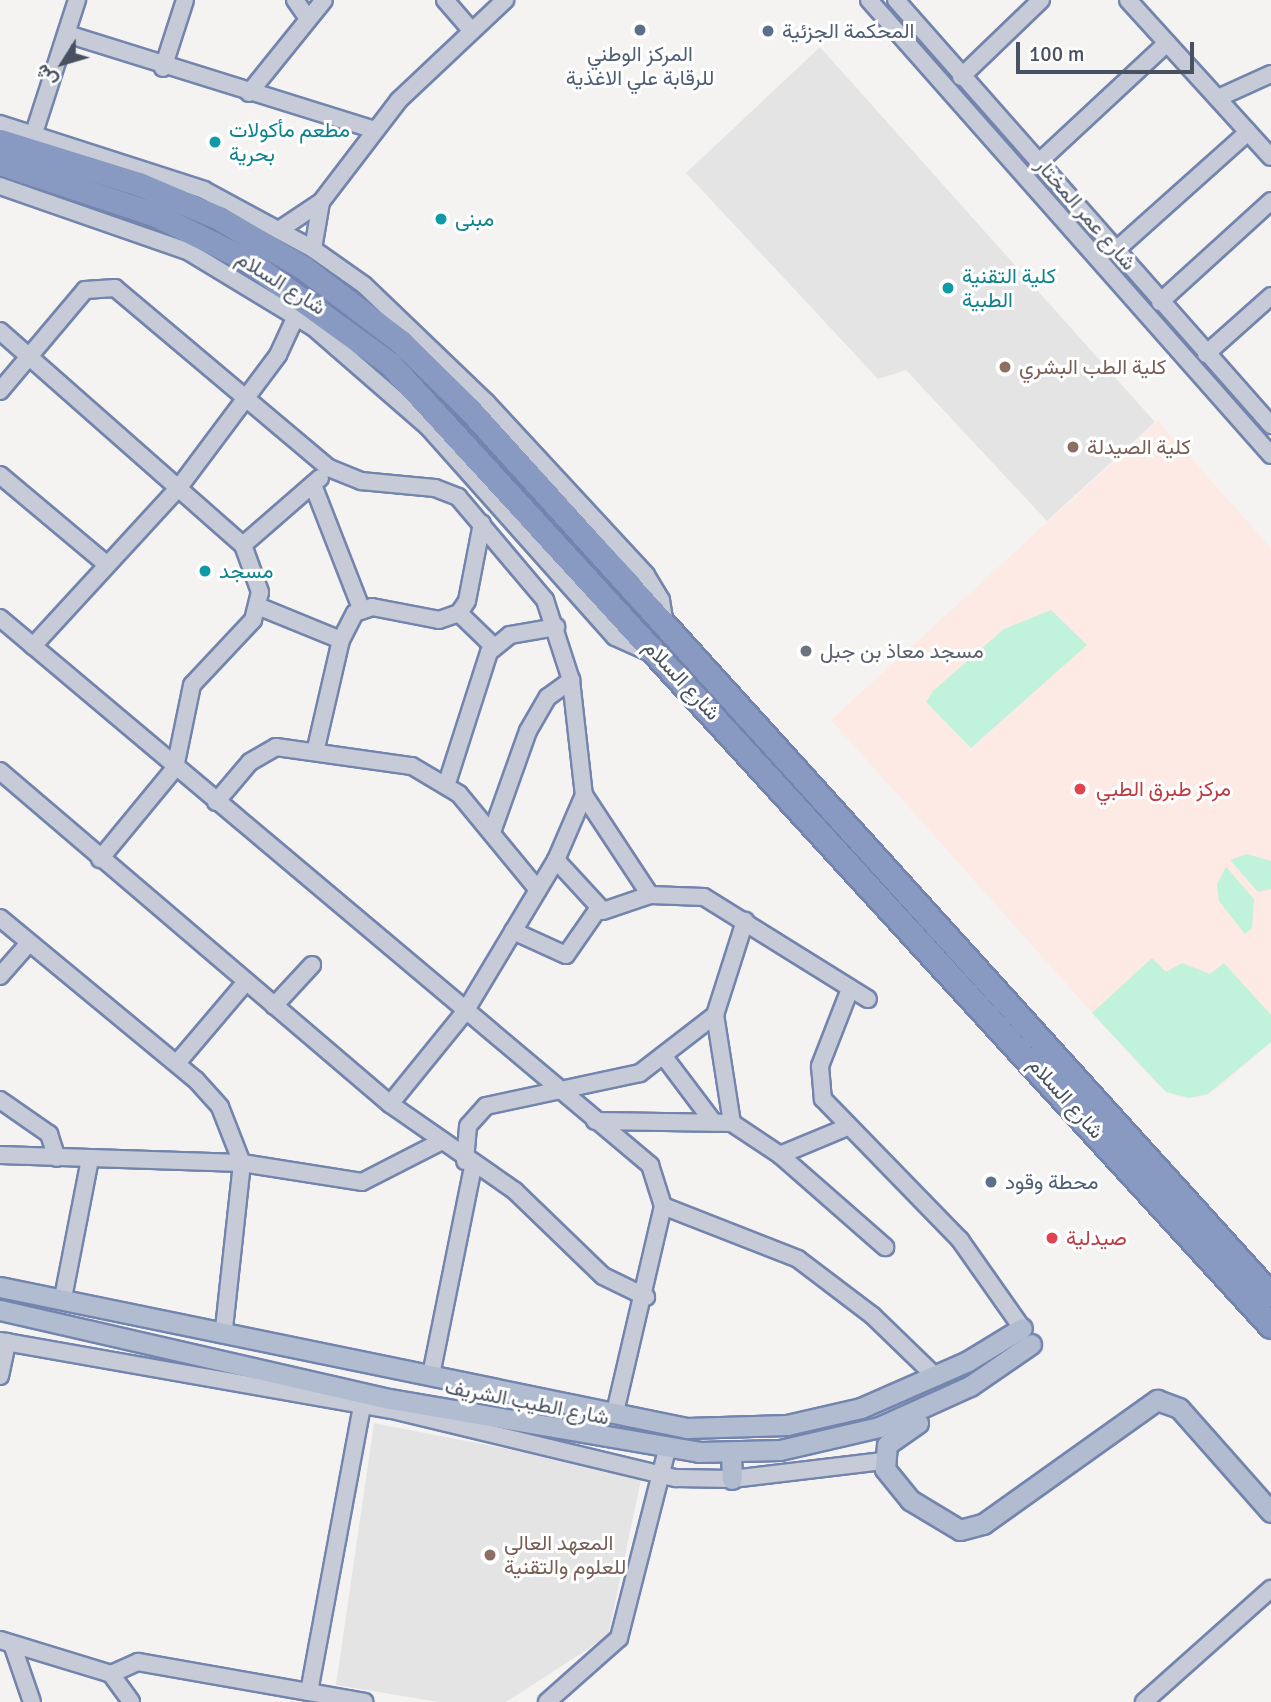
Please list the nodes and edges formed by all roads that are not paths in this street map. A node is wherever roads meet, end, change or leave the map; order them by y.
1 (77, 0) edge
2 (185, 0) edge
3 (295, 0) edge
4 (324, 0) edge
5 (445, 0) edge
6 (505, 0) edge
7 (869, 0) edge
8 (896, 0) edge
9 (1041, 0) edge
10 (1128, 0) edge
11 (307, 16) junction
12 (471, 30) junction
13 (66, 34) junction
14 (933, 43) junction
15 (1167, 43) junction
16 (919, 55) junction
17 (163, 68) junction
18 (1271, 74) edge
19 (961, 76) junction
20 (250, 93) junction
21 (1218, 98) junction
22 (0, 124) edge
23 (375, 130) junction
24 (1248, 132) junction
25 (34, 133) junction
26 (0, 141) edge
27 (1271, 157) edge
28 (0, 163) edge
29 (1038, 163) junction
30 (0, 186) edge
31 (1271, 201) edge
32 (321, 202) junction
33 (279, 230) junction
34 (313, 249) junction
35 (1115, 251) junction
36 (1271, 296) edge
37 (1160, 302) junction
38 (296, 316) junction
39 (0, 331) edge
40 (30, 354) junction
41 (1206, 354) junction
42 (0, 391) edge
43 (246, 400) junction
44 (1271, 425) edge
45 (1271, 454) edge
46 (329, 468) junction
47 (0, 475) edge
48 (180, 485) junction
49 (313, 485) junction
50 (482, 523) junction
51 (243, 545) junction
52 (106, 564) junction
53 (260, 607) junction
54 (361, 608) junction
55 (459, 613) junction
56 (0, 618) edge
57 (556, 627) junction
58 (665, 629) junction
59 (341, 640) junction
60 (33, 646) junction
61 (494, 646) junction
62 (659, 657) junction
63 (572, 680) junction
64 (719, 704) junction
65 (316, 748) junction
66 (175, 768) junction
67 (0, 771) edge
68 (447, 783) junction
69 (584, 795) junction
70 (216, 802) junction
71 (492, 832) junction
72 (100, 859) junction
73 (556, 860) junction
74 (538, 890) junction
75 (650, 895) junction
76 (598, 909) junction
77 (0, 918) edge
78 (745, 921) junction
79 (513, 931) junction
80 (29, 943) junction
81 (312, 965) dead end
82 (0, 976) edge
83 (246, 982) junction
84 (850, 989) junction
85 (867, 999) dead end
86 (274, 1006) junction
87 (464, 1013) junction
88 (715, 1015) junction
89 (666, 1058) junction
90 (177, 1063) junction
91 (552, 1087) junction
92 (0, 1100) edge
93 (390, 1104) junction
94 (595, 1121) junction
95 (714, 1123) junction
96 (732, 1123) junction
97 (845, 1128) junction
98 (440, 1142) junction
99 (0, 1155) edge
100 (780, 1155) junction
101 (57, 1158) junction
102 (90, 1159) junction
103 (242, 1163) junction
104 (469, 1164) junction
105 (663, 1206) junction
106 (885, 1247) dead end
107 (0, 1287) edge
108 (1271, 1295) edge
109 (646, 1297) junction
110 (63, 1298) junction
111 (0, 1310) edge
112 (1271, 1326) edge
113 (224, 1329) junction
114 (1027, 1336) junction
115 (3, 1342) edge
116 (391, 1366) junction
117 (431, 1375) junction
118 (0, 1376) edge
119 (936, 1377) junction
120 (946, 1398) junction
121 (390, 1399) junction
122 (362, 1405) junction
123 (424, 1406) junction
124 (615, 1413) junction
125 (667, 1450) junction
126 (731, 1453) junction
127 (883, 1461) junction
128 (662, 1476) junction
129 (732, 1479) junction
130 (1271, 1512) edge
131 (1271, 1589) edge
132 (6, 1642) edge
133 (111, 1674) junction
134 (309, 1692) junction
135 (334, 1700) edge
136 (32, 1702) edge
137 (131, 1702) edge
138 (364, 1702) edge
139 (547, 1702) edge
140 (1145, 1702) edge

1 - 13 street
2 - 17 street
3 - 11 street
4 - 11 street
5 - 12 street
6 - 12 street
7 - 16 street, شارع عمر المختار
8 - 14 street, شارع عمر المختار
9 - 19 street
10 - 15 street
11 - 20 street
12 - 23 street
13 - 17 street
13 - 25 street
14 - 16 street
14 - 19 street, شارع عمر المختار
15 - 21 street
15 - 29 street
16 - 45 street, شارع عمر المختار
17 - 20 street
18 - 21 street
19 - 29 street, شارع عمر المختار
20 - 23 street
21 - 24 street
22 - 25 street
23 - 32 street
24 - 27 street
24 - 35 street
25 - 33 street
26 - 58 highway, شارع السلام
28 - 62 highway, شارع السلام
29 - 35 street, شارع عمر المختار
30 - 38 street
31 - 37 street
32 - 33 street
32 - 34 street
33 - 34 street
34 - 58 street
35 - 37 street, شارع عمر المختار
36 - 41 street
37 - 41 street, شارع عمر المختار
38 - 43 street
38 - 62 street
39 - 40 street
40 - 42 street
40 - 43 street
40 - 48 street
41 - 44 street, شارع عمر المختار
43 - 46 street
43 - 48 street
46 - 49 street
46 - 50 street
47 - 52 street
48 - 51 street
48 - 52 street
49 - 51 street
49 - 54 street
50 - 55 street
50 - 57 street
51 - 53 street
52 - 60 street
53 - 59 street
53 - 66 street
54 - 55 street
54 - 59 street
55 - 61 street
56 - 60 street
57 - 61 street
57 - 63 street
58 - 64 highway, شارع السلام
59 - 65 street
60 - 66 street
61 - 68 street
62 - 64 highway, شارع السلام
63 - 69 street
63 - 71 street
64 - 108 highway, شارع السلام
64 - 112 highway, شارع السلام
65 - 68 street
65 - 70 street
66 - 70 street
66 - 72 street
67 - 72 street
68 - 71 street
69 - 73 street
69 - 75 street
70 - 87 street
71 - 74 street
72 - 83 street
73 - 74 street
73 - 76 street
74 - 79 street
75 - 76 street
75 - 78 street
76 - 79 street
77 - 80 street
78 - 84 street
78 - 88 street
79 - 87 street
80 - 82 street
80 - 90 street
81 - 86 street
83 - 86 street
83 - 90 street
84 - 85 street
84 - 97 street
86 - 93 street
87 - 91 street
87 - 93 street
88 - 89 street
88 - 96 street
89 - 91 street
89 - 95 street
90 - 103 street
91 - 94 street
91 - 104 street
92 - 101 street
93 - 98 street
94 - 95 street
94 - 105 street
95 - 96 street
96 - 100 street
97 - 100 street
97 - 114 street
98 - 103 street
98 - 104 street
99 - 101 street
100 - 106 street
101 - 102 street
102 - 103 street
102 - 110 street
103 - 113 street
104 - 109 street
104 - 117 street
105 - 109 street
105 - 119 street
107 - 110 main road, شارع الطيب الشريف
109 - 124 street
110 - 113 main road, شارع الطيب الشريف
111 - 121 main road, شارع الطيب الشريف
113 - 116 main road, شارع الطيب الشريف
114 - 119 main road, شارع الطيب الشريف
114 - 120 main road, شارع الطيب الشريف
115 - 118 street
115 - 122 street
116 - 117 main road, شارع الطيب الشريف
116 - 121 main road
117 - 123 main road
117 - 124 main road, شارع الطيب الشريف
119 - 120 main road
119 - 124 main road, شارع الطيب الشريف
120 - 126 main road, شارع الطيب الشريف
120 - 127 main road
121 - 123 main road, شارع الطيب الشريف
122 - 128 street
122 - 134 street
123 - 125 main road, شارع الطيب الشريف
125 - 126 main road, شارع الطيب الشريف
125 - 128 street
126 - 129 main road
127 - 129 street
127 - 130 main road
128 - 129 street
128 - 139 street
131 - 140 street
132 - 133 street
132 - 136 street
133 - 134 street
133 - 137 street
134 - 135 street
135 - 138 street

